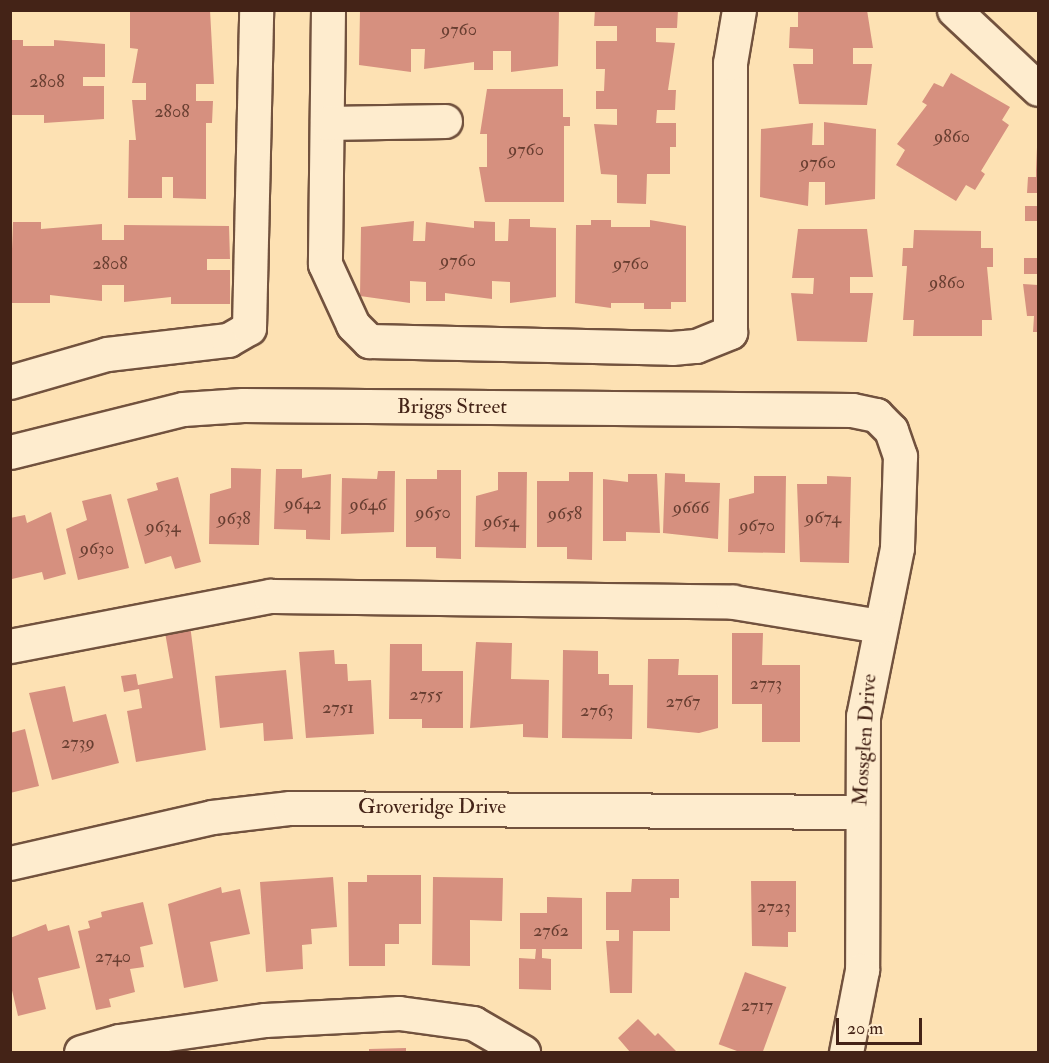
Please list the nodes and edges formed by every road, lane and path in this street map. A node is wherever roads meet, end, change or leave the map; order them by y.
1 (256, 10) edge
2 (328, 10) edge
3 (739, 10) edge
4 (954, 10) edge
5 (1038, 89) edge
6 (445, 121) dead end
7 (327, 123) junction
8 (10, 382) edge
9 (891, 430) joint
10 (10, 452) edge
11 (880, 626) junction
12 (10, 646) edge
13 (860, 812) junction
14 (10, 863) edge
15 (81, 1053) edge
16 (523, 1053) edge
17 (846, 1053) edge

1 - 8 street
2 - 7 street
3 - 7 street
4 - 5 street
6 - 7 street
9 - 10 street, Briggs Street
9 - 11 street, Mossglen Drive
11 - 12 street
11 - 13 street, Mossglen Drive
13 - 14 street, Groveridge Drive
13 - 17 street, Mossglen Drive
15 - 16 street

